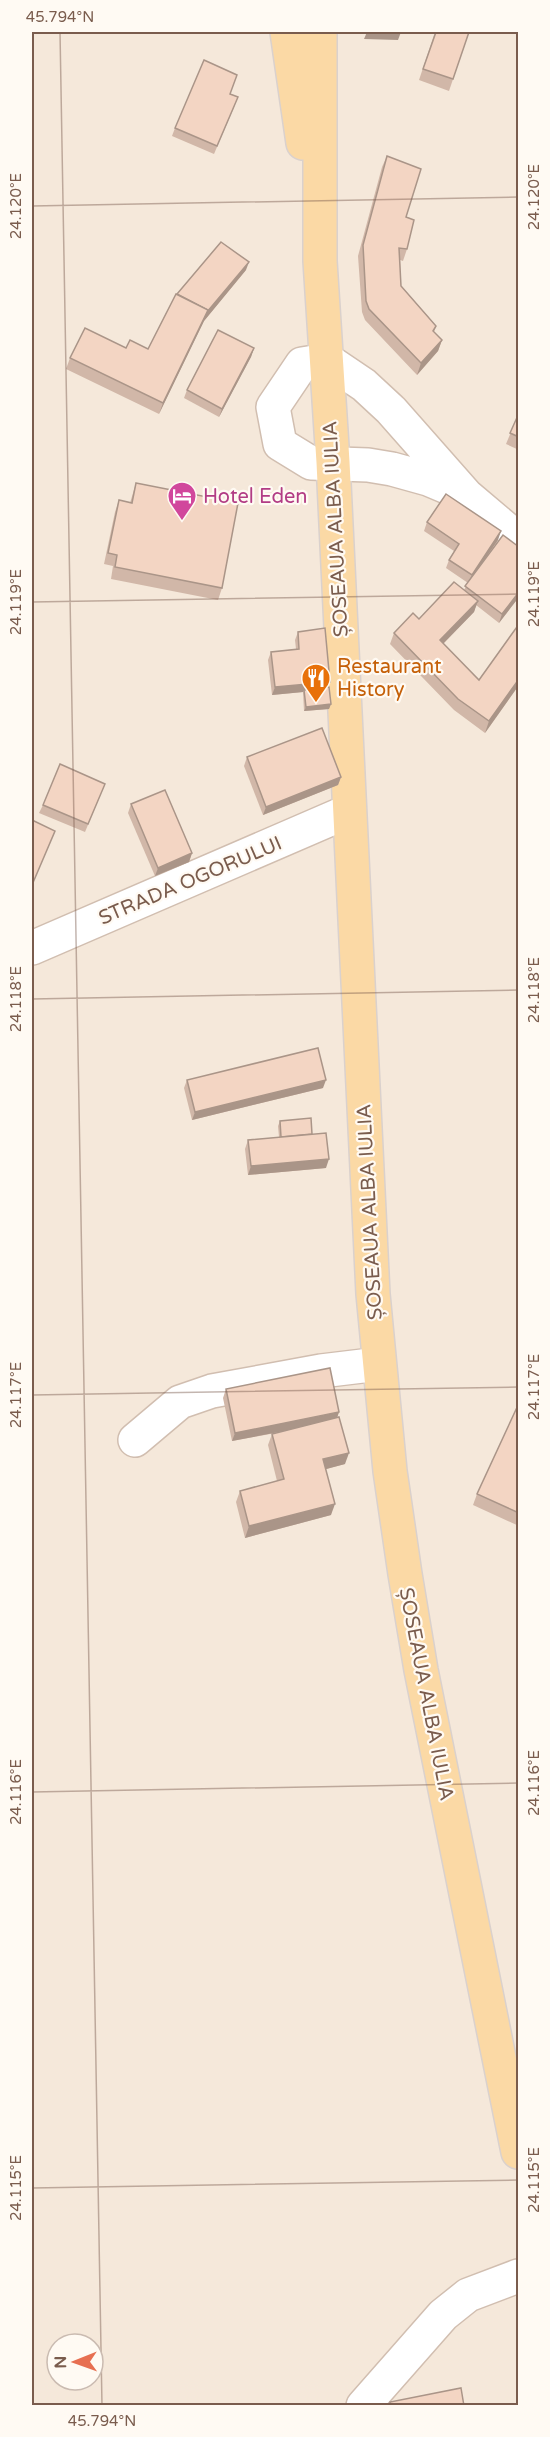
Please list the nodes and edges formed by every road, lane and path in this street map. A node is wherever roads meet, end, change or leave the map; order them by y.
1 (287, 32) edge
2 (320, 32) edge
3 (320, 261) junction
4 (327, 360) junction
5 (333, 462) junction
6 (466, 495) junction
7 (519, 539) edge
8 (349, 811) junction
9 (32, 948) edge
10 (379, 1364) junction
11 (135, 1440) dead end
12 (519, 2152) edge
13 (519, 2276) edge
14 (363, 2406) edge

1 - 3 main road, ȘOSEAUA ALBA IULIA
2 - 3 main road, ȘOSEAUA ALBA IULIA
3 - 4 main road, ȘOSEAUA ALBA IULIA
4 - 5 main road, ȘOSEAUA ALBA IULIA
4 - 5 street
4 - 6 street
5 - 6 street
5 - 8 main road, ȘOSEAUA ALBA IULIA
6 - 7 street
8 - 9 street, STRADA OGORULUI
8 - 10 main road, ȘOSEAUA ALBA IULIA
10 - 11 street
10 - 12 main road, ȘOSEAUA ALBA IULIA
13 - 14 street

